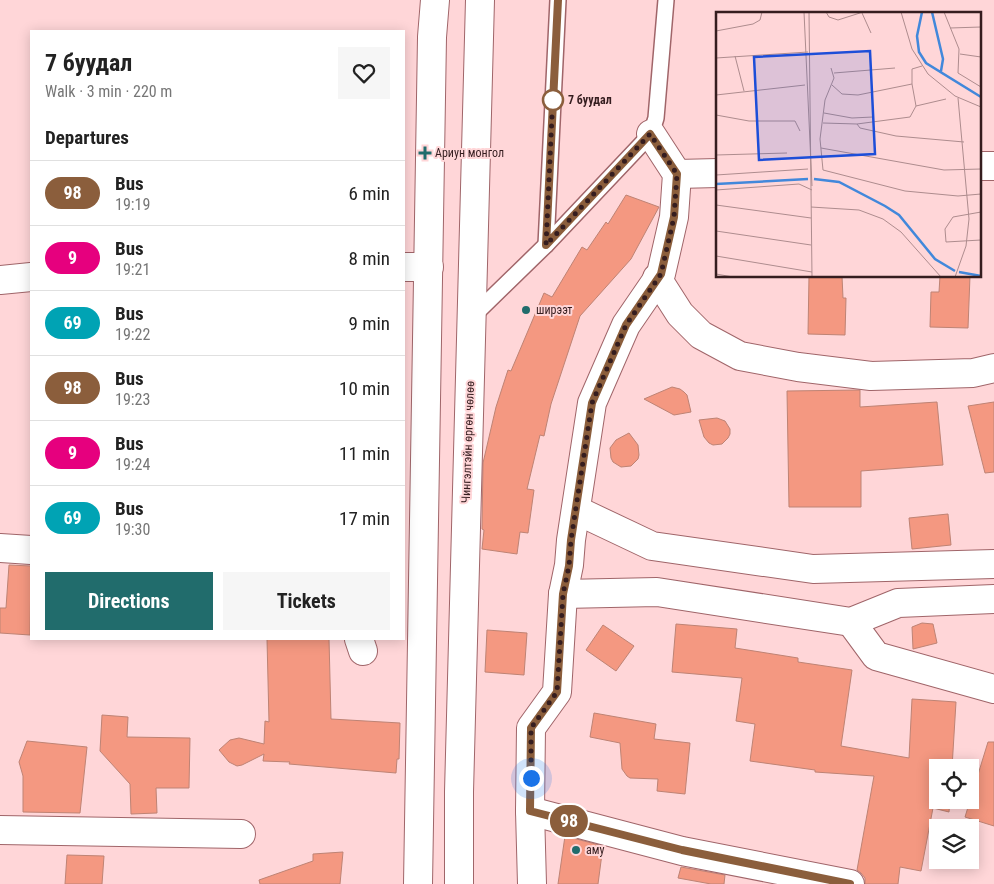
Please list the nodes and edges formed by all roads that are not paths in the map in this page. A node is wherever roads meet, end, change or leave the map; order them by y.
1 (435, 0) edge
2 (480, 0) edge
3 (558, 0) edge
4 (666, 0) edge
5 (650, 134) junction
6 (716, 173) edge
7 (677, 174) junction
8 (546, 245) junction
9 (416, 267) edge
10 (30, 277) edge
11 (657, 278) junction
12 (0, 280) edge
13 (472, 316) junction
14 (994, 368) edge
15 (576, 510) junction
16 (0, 548) edge
17 (30, 550) edge
18 (994, 564) edge
19 (563, 594) junction
20 (994, 599) edge
21 (851, 622) junction
22 (994, 689) edge
23 (530, 811) junction
24 (0, 830) edge
25 (241, 834) dead end
26 (418, 884) edge
27 (459, 884) edge
28 (532, 884) edge
29 (850, 884) edge

1 - 9 street
2 - 13 street, Чингэлтэйн өргөн чөлөө
3 - 8 lane
4 - 5 lane
5 - 7 street
5 - 8 lane
6 - 7 street
7 - 11 street
8 - 13 lane
9 - 26 street
10 - 12 street
11 - 14 street
11 - 15 street
13 - 27 street, Чингэлтэйн өргөн чөлөө
15 - 18 street
15 - 19 street
16 - 17 street
19 - 21 street
19 - 23 street
20 - 21 street
21 - 22 street
23 - 28 street
23 - 29 street
24 - 25 street

